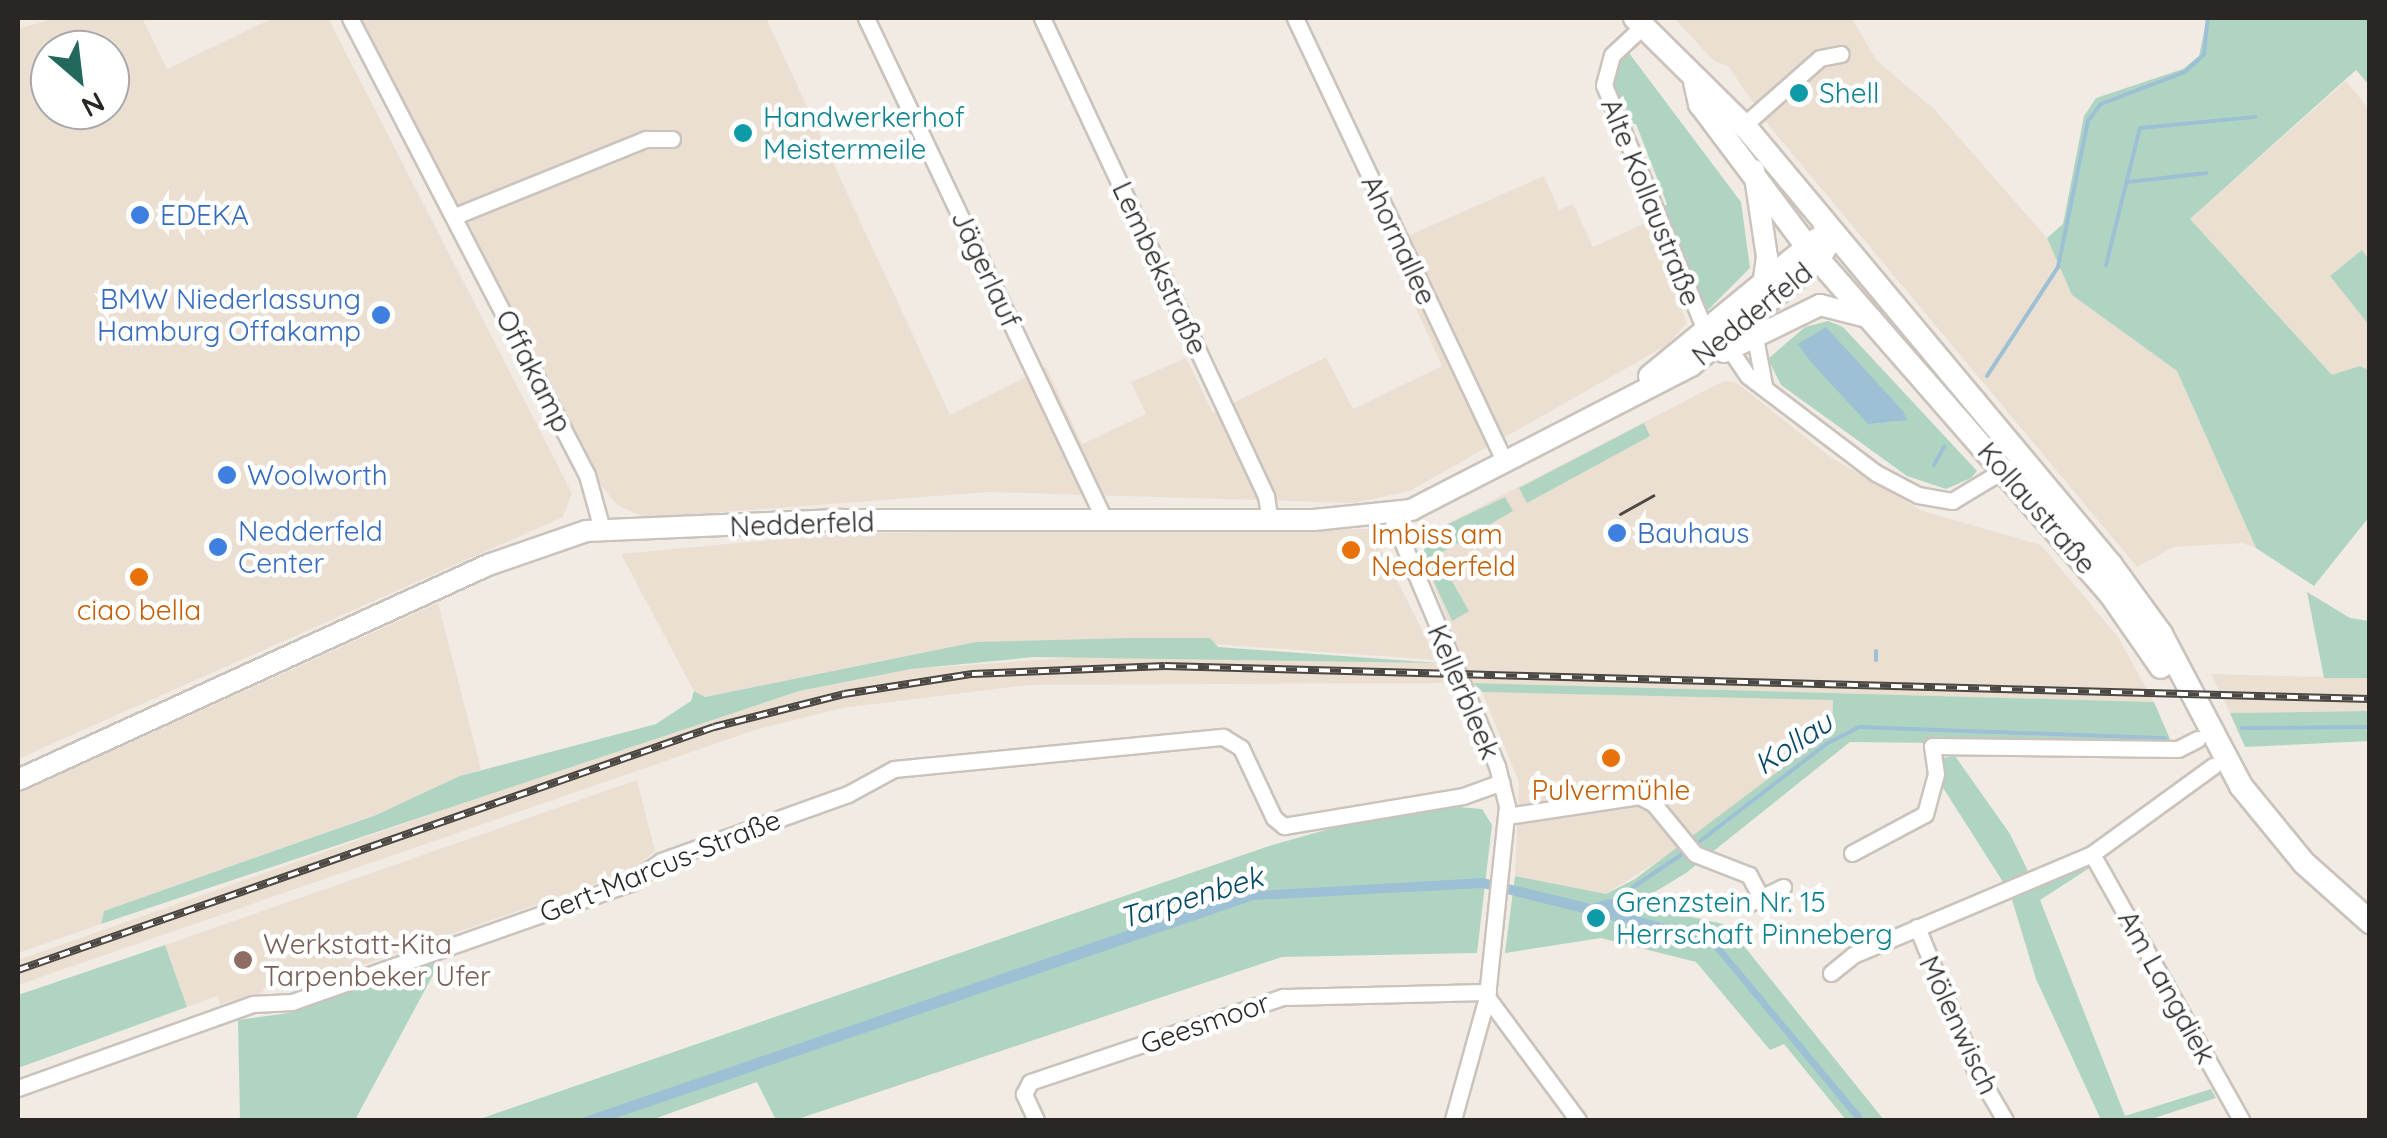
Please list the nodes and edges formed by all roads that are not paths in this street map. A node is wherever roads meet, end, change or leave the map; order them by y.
1 (350, 18) edge
2 (866, 18) edge
3 (1042, 18) edge
4 (1295, 18) edge
5 (1639, 22) edge
6 (1841, 54) dead end
7 (1695, 82) junction
8 (1744, 125) junction
9 (672, 139) dead end
10 (1754, 168) junction
11 (455, 216) junction
12 (1825, 242) junction
13 (1764, 279) junction
14 (1762, 310) junction
15 (1873, 319) junction
16 (1712, 324) junction
17 (1753, 338) junction
18 (1726, 346) junction
19 (1764, 386) junction
20 (1610, 403) junction
21 (1504, 462) junction
22 (2004, 468) junction
23 (2032, 470) junction
24 (1391, 515) junction
25 (1104, 520) junction
26 (1270, 521) junction
27 (602, 529) junction
28 (2198, 739) junction
29 (2213, 766) junction
30 (18, 780) edge
31 (1502, 782) junction
32 (1508, 816) junction
33 (1852, 853) dead end
34 (2092, 854) junction
35 (1783, 888) dead end
36 (2370, 922) edge
37 (1916, 927) junction
38 (2370, 939) edge
39 (1831, 973) dead end
40 (1488, 994) junction
41 (18, 1088) edge
42 (1036, 1120) edge
43 (1453, 1120) edge
44 (1578, 1120) edge
45 (2005, 1120) edge
46 (2241, 1120) edge

1 - 11 street, Offakamp
2 - 25 street, Jägerlauf
3 - 26 street, Lembekstraße
4 - 21 street, Ahornallee
5 - 7 main road, Kollaustraße
5 - 16 street, Alte Kollaustraße
6 - 8 street
7 - 8 main road, Kollaustraße
7 - 10 main road, Kollaustraße
8 - 12 main road, Kollaustraße
9 - 11 street
10 - 12 main road, Kollaustraße
10 - 13 main road
11 - 27 street, Offakamp
12 - 13 main road, Nedderfeld
12 - 14 main road, Nedderfeld
12 - 15 main road, Kollaustraße
12 - 23 main road, Kollaustraße
13 - 16 main road, Nedderfeld
14 - 17 street
14 - 18 main road, Nedderfeld
15 - 17 main road
15 - 22 main road, Kollaustraße
16 - 18 main road, Alte Kollaustraße
16 - 20 main road, Nedderfeld
17 - 18 main road
17 - 19 street
18 - 19 street
18 - 20 main road, Nedderfeld
19 - 22 street
20 - 21 main road, Nedderfeld
21 - 24 main road, Nedderfeld
22 - 23 street
22 - 28 main road, Kollaustraße
23 - 36 main road, Kollaustraße
24 - 26 main road, Nedderfeld
24 - 31 street, Kellerbleek
25 - 26 main road, Nedderfeld
25 - 27 main road, Nedderfeld
27 - 30 main road, Nedderfeld
28 - 29 main road, Kollaustraße
28 - 33 street
29 - 34 street
29 - 38 main road, Kollaustraße
31 - 32 street, Kellerbleek
31 - 41 street, Gert-Marcus-Straße
32 - 35 street
32 - 40 street, Kellerbleek
34 - 37 street
34 - 46 street, Am Langdiek
37 - 39 street
37 - 45 street, Mölenwisch
40 - 42 street, Geesmoor
40 - 43 street, Kellerbleek
40 - 44 street

